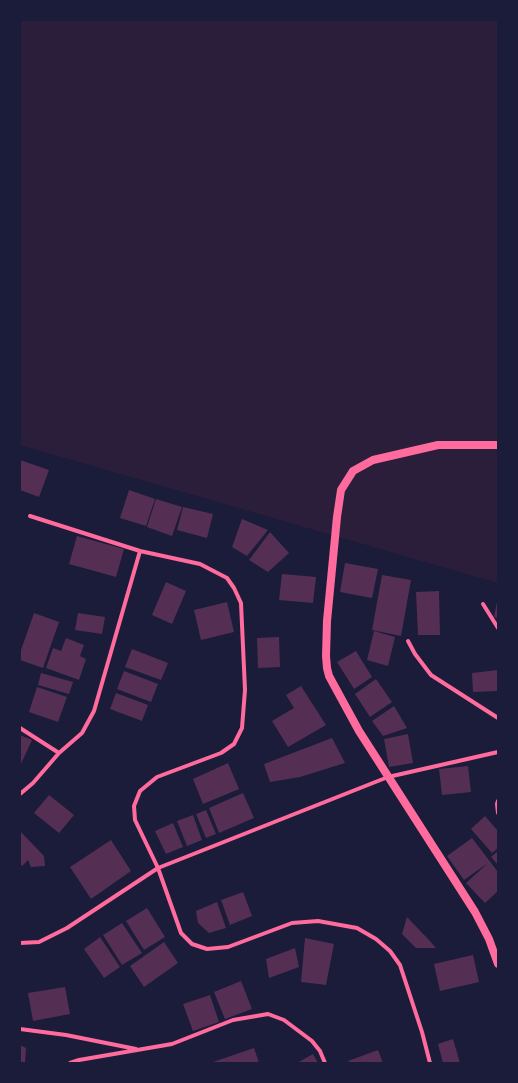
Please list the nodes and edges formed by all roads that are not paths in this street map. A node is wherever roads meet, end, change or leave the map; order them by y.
1 (498, 445) edge
2 (30, 516) dead end
3 (140, 551) junction
4 (483, 604) dead end
5 (498, 628) edge
6 (408, 640) dead end
7 (498, 718) edge
8 (20, 728) edge
9 (498, 752) edge
10 (59, 754) junction
11 (388, 777) junction
12 (20, 794) edge
13 (498, 801) edge
14 (498, 813) edge
15 (158, 868) junction
16 (20, 943) edge
17 (498, 964) edge
18 (20, 1029) edge
19 (139, 1050) junction
20 (70, 1063) edge
21 (325, 1063) edge
22 (430, 1063) edge

1 - 11 main road
2 - 3 street
3 - 10 street
3 - 15 street
4 - 5 street
6 - 7 street
8 - 10 street
9 - 11 street
10 - 12 street
11 - 15 street
11 - 17 main road
13 - 14 street
15 - 16 street
15 - 22 street
18 - 19 street
19 - 20 street
19 - 21 street

